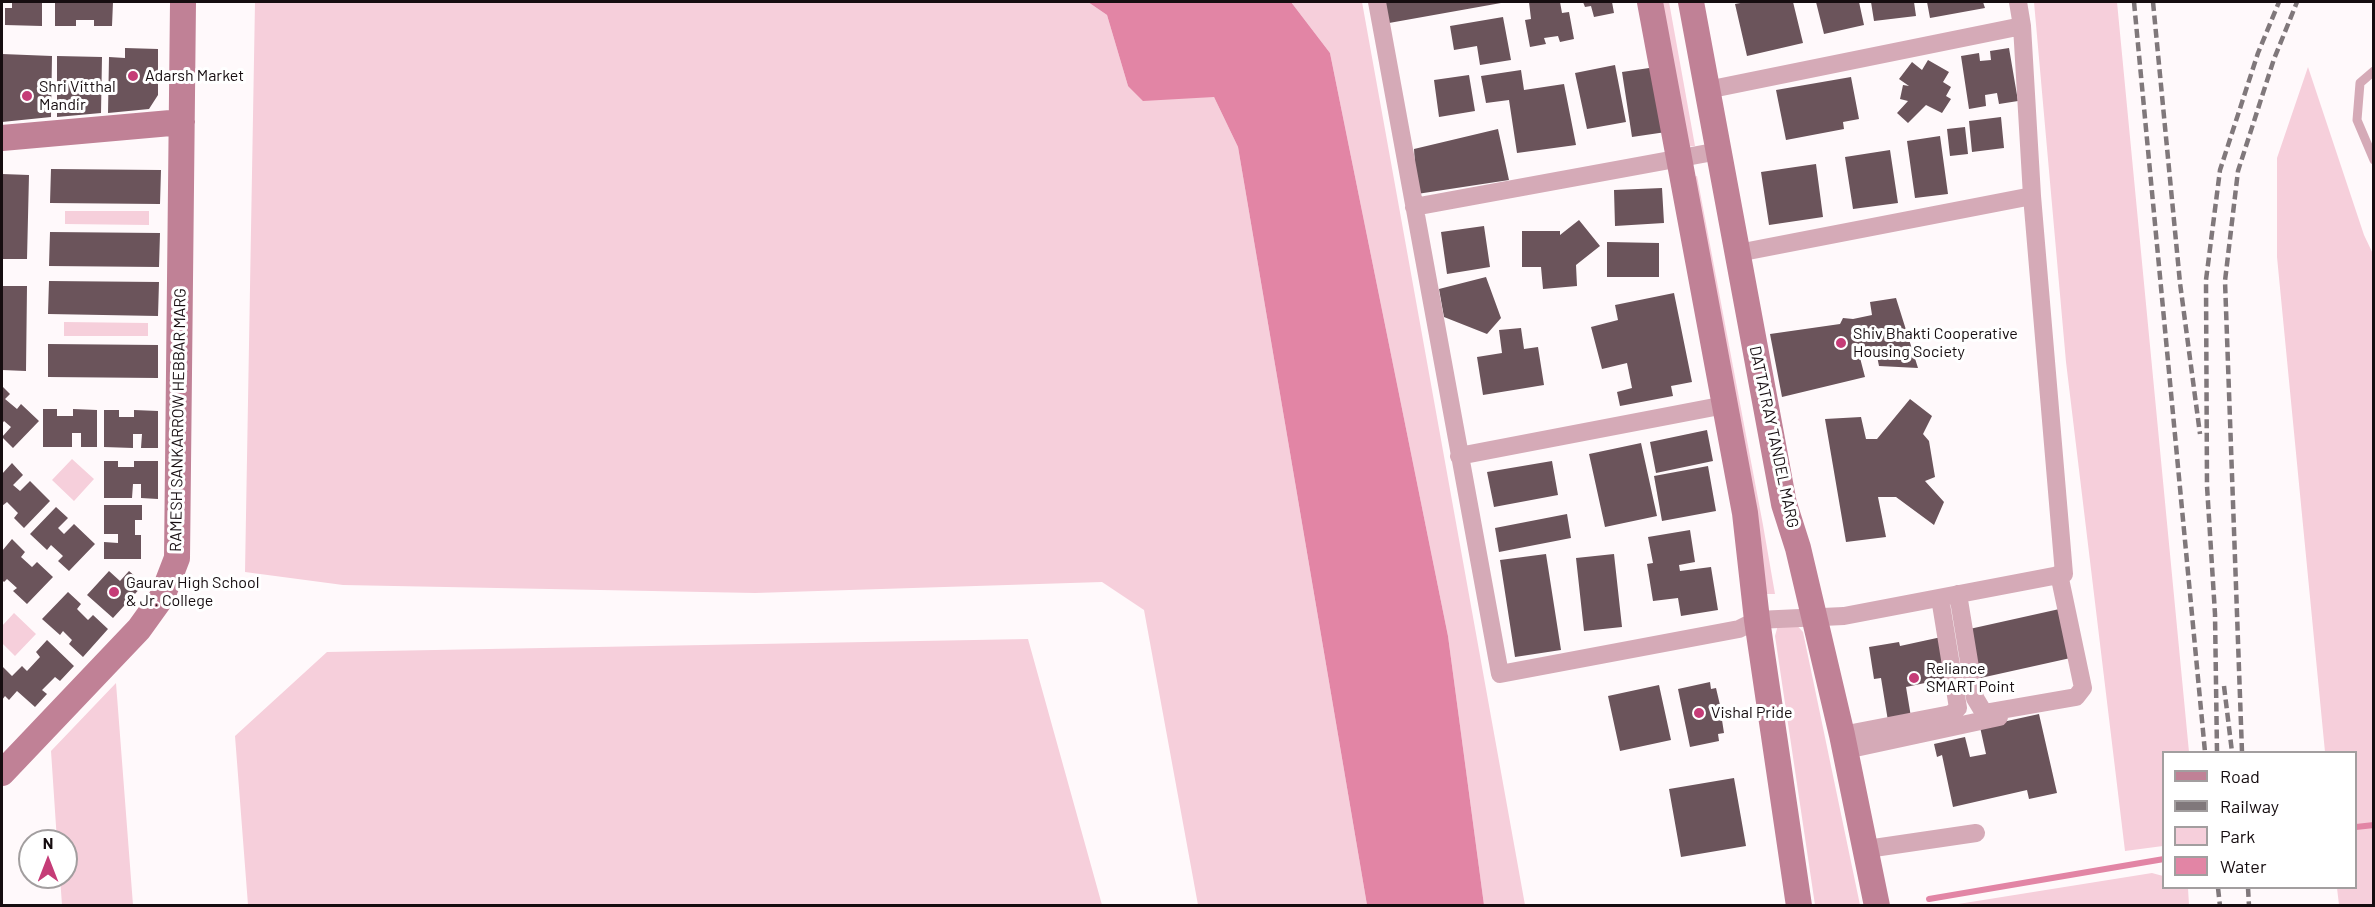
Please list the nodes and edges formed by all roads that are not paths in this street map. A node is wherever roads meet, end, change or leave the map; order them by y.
1 (183, 2) edge
2 (1377, 2) edge
3 (1650, 2) edge
4 (1691, 2) edge
5 (2018, 2) edge
6 (2022, 26) junction
7 (2373, 71) edge
8 (1707, 90) junction
9 (182, 122) junction
10 (2, 138) edge
11 (1719, 151) junction
12 (1679, 158) junction
13 (2373, 159) edge
14 (2032, 196) junction
15 (1414, 207) junction
16 (1738, 253) junction
17 (1725, 405) junction
18 (1459, 456) junction
19 (2059, 574) junction
20 (1949, 596) junction
21 (1813, 616) junction
22 (1756, 620) junction
23 (2008, 716) dead end
24 (1844, 743) junction
25 (2, 773) edge
26 (1977, 833) dead end
27 (1867, 849) junction
28 (1799, 906) edge
29 (1877, 906) edge

1 - 9 main road, RAMESH SANKARROW HEBBAR MARG
2 - 15 street
3 - 12 main road
4 - 8 main road, DATTATRAY TANDEL MARG
5 - 6 street
6 - 8 street
6 - 14 street
7 - 13 lane
8 - 11 main road, DATTATRAY TANDEL MARG
9 - 10 main road
9 - 25 main road, RAMESH SANKARROW HEBBAR MARG
11 - 12 street
11 - 16 main road, DATTATRAY TANDEL MARG
12 - 15 street
12 - 17 main road
14 - 16 street
14 - 19 street
15 - 18 street
16 - 21 main road, DATTATRAY TANDEL MARG
17 - 18 street
17 - 22 main road
18 - 22 street
19 - 20 street
19 - 20 street
20 - 21 street
20 - 24 street
21 - 22 street
21 - 24 main road, DATTATRAY TANDEL MARG
22 - 28 main road
23 - 24 street
24 - 27 main road, DATTATRAY TANDEL MARG
26 - 27 street
27 - 29 main road, DATTATRAY TANDEL MARG

